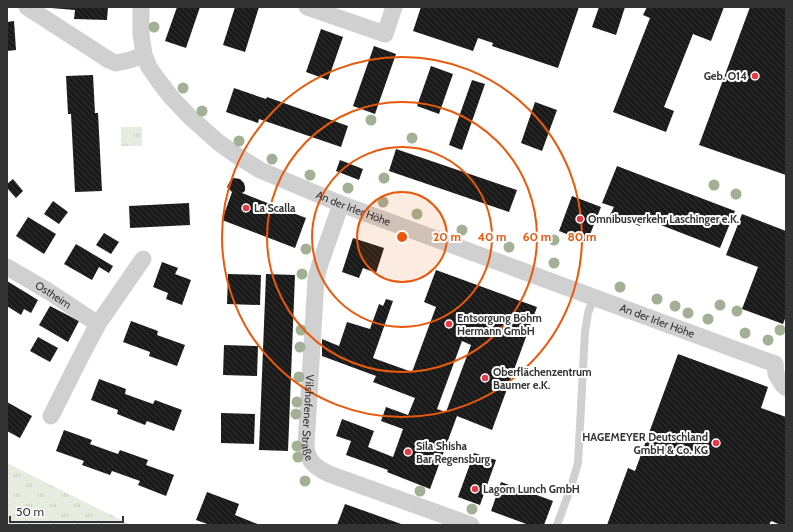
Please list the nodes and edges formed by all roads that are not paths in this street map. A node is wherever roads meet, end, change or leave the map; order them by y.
1 (27, 7) edge
2 (141, 7) edge
3 (307, 7) edge
4 (394, 7) edge
5 (144, 55) junction
6 (341, 204) junction
7 (143, 258) dead end
8 (7, 267) edge
9 (594, 297) junction
10 (98, 324) junction
11 (781, 360) edge
12 (786, 388) edge
13 (51, 416) dead end
14 (471, 525) edge
15 (557, 525) edge

1 - 5 street
2 - 5 street, An der Irler Höhe
3 - 4 street
5 - 6 street, An der Irler Höhe
6 - 9 street, An der Irler Höhe
6 - 14 street, Vilshofener Straße
7 - 10 street
8 - 10 street, Ostheim
9 - 11 street, An der Irler Höhe
9 - 15 lane
10 - 13 street
11 - 12 street, An der Irler Höhe

